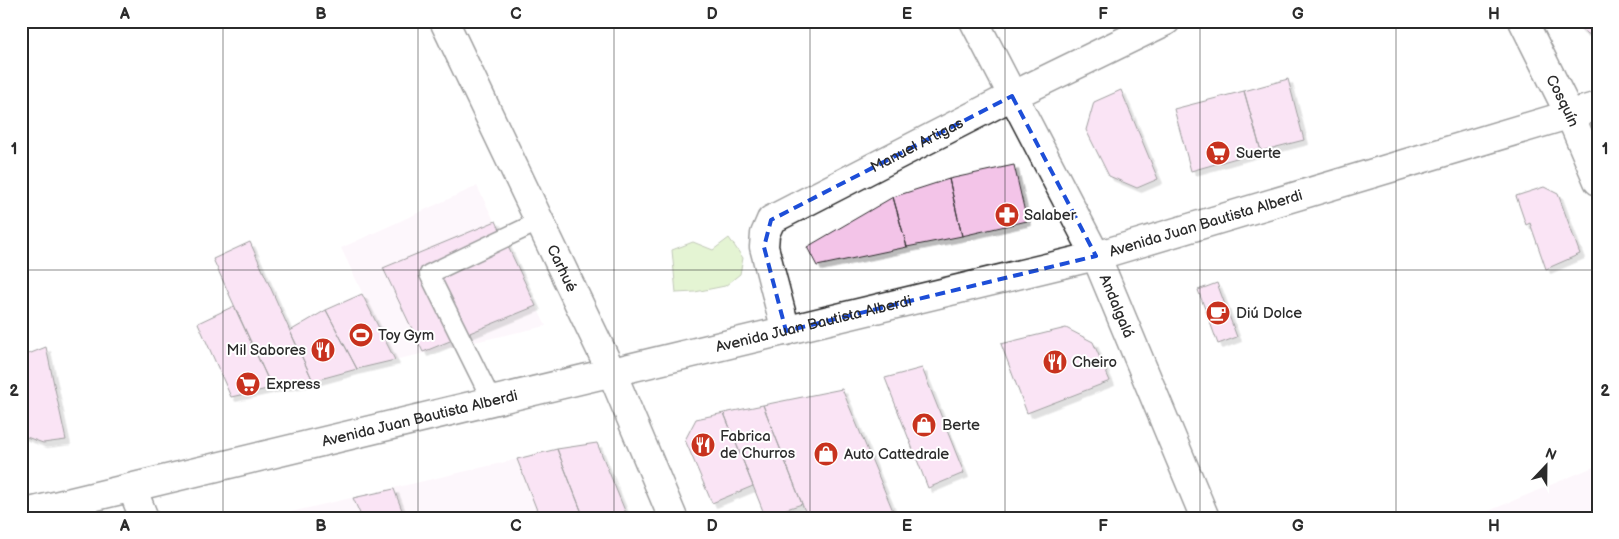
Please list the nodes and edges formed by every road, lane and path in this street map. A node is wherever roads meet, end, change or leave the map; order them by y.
1 (444, 21) edge
2 (974, 21) edge
3 (1166, 21) edge
4 (1524, 21) edge
5 (1012, 96) junction
6 (1598, 106) edge
7 (1570, 115) junction
8 (1598, 181) edge
9 (540, 221) junction
10 (1096, 256) junction
11 (786, 331) junction
12 (612, 373) junction
13 (492, 401) junction
14 (132, 488) junction
15 (21, 514) edge
16 (144, 518) edge
17 (673, 518) edge
18 (1205, 518) edge

1 - 9 street, Carhué
2 - 5 street, Andalgalá
3 - 5 street, Manuel Artigas
4 - 7 street, Cosquín
5 - 10 street, Andalgalá
5 - 11 street, Manuel Artigas
6 - 7 street, Avenida Juan Bautista Alberdi
7 - 8 street, Cosquín
7 - 10 street, Avenida Juan Bautista Alberdi
9 - 12 street, Carhué
9 - 13 lane
10 - 11 street, Avenida Juan Bautista Alberdi
10 - 18 street, Andalgalá
11 - 12 street, Avenida Juan Bautista Alberdi
12 - 13 street, Avenida Juan Bautista Alberdi
12 - 17 street, Carhué
13 - 14 street, Avenida Juan Bautista Alberdi
14 - 15 street, Avenida Juan Bautista Alberdi
14 - 16 street

